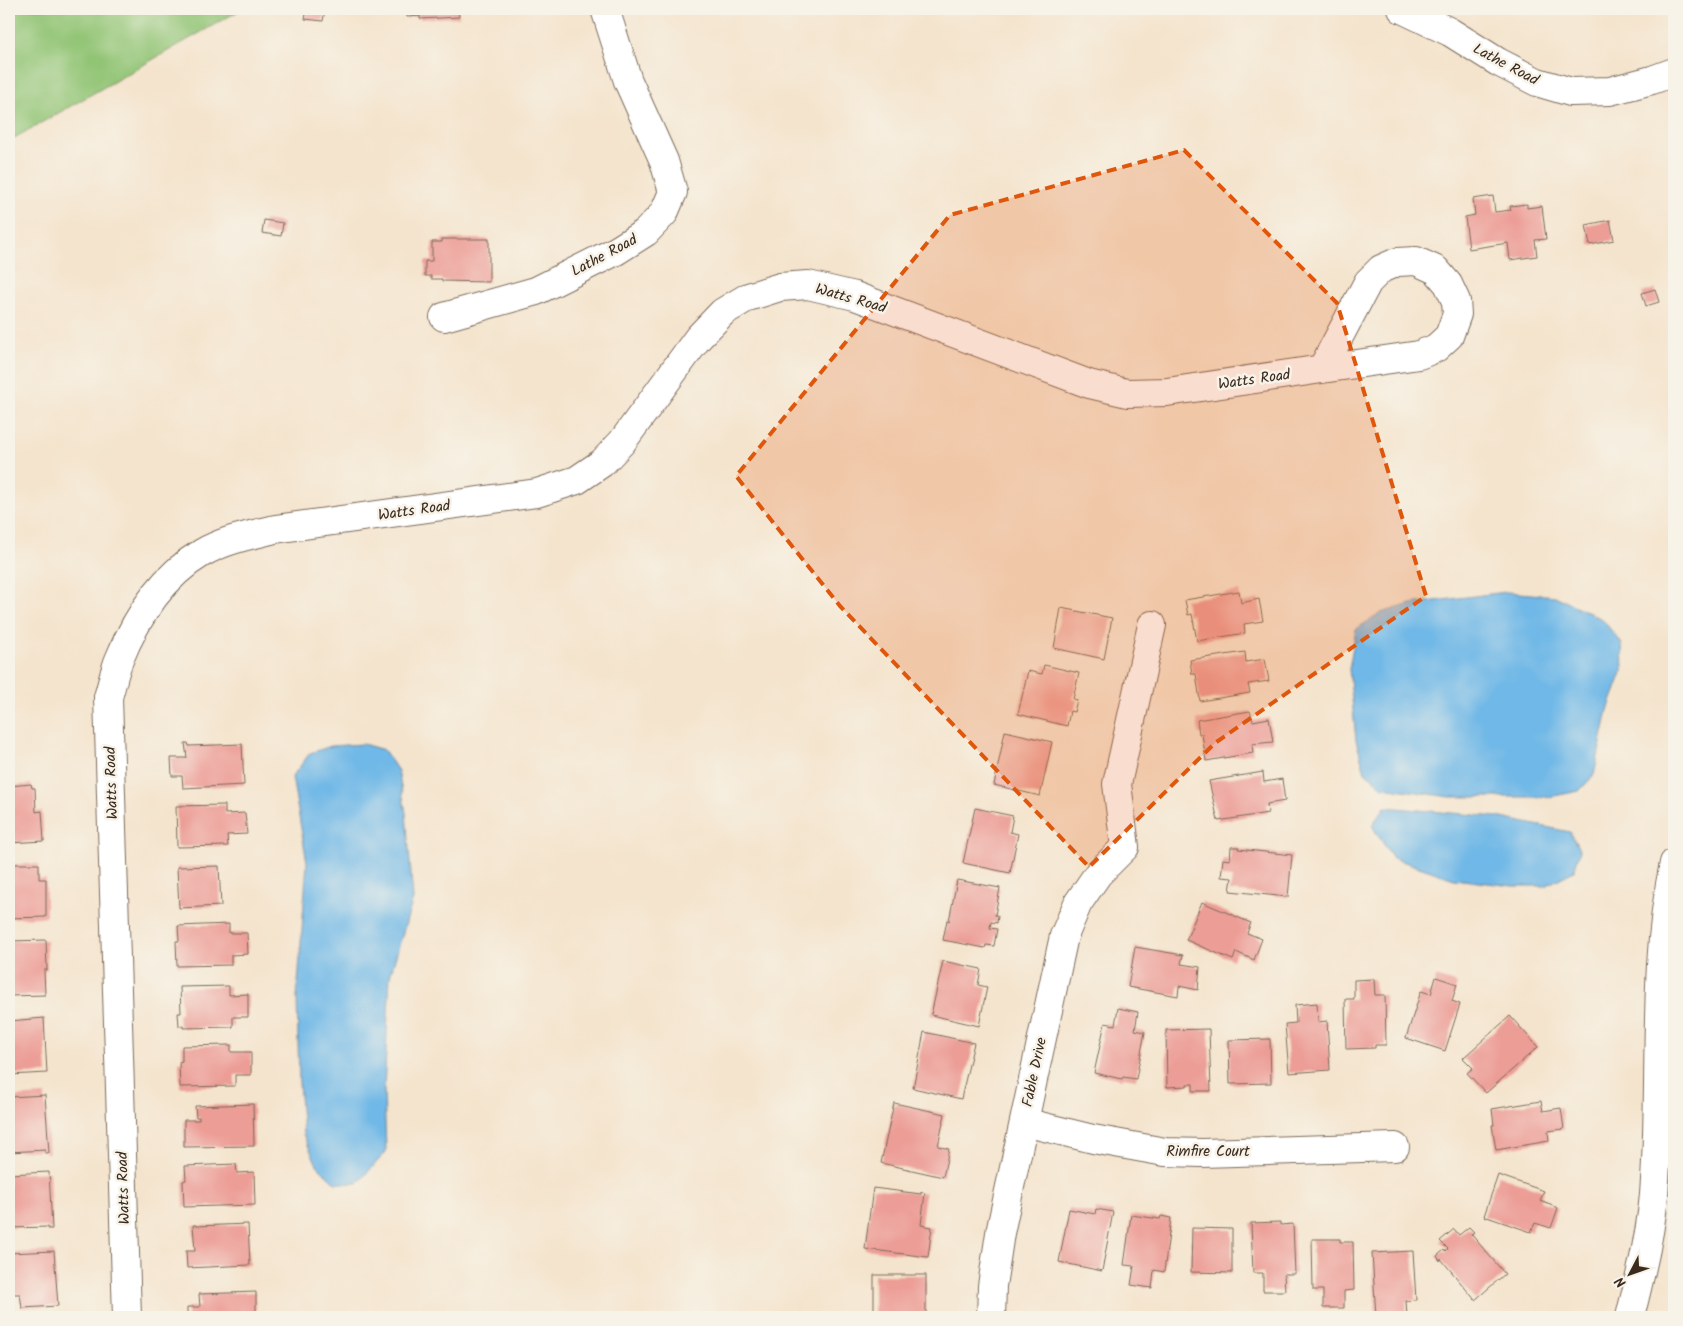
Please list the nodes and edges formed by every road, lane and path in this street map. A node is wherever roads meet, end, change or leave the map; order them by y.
1 (605, 9) edge
2 (1402, 9) edge
3 (1674, 72) edge
4 (444, 317) dead end
5 (1322, 370) junction
6 (1152, 624) dead end
7 (1674, 863) edge
8 (1024, 1122) junction
9 (1395, 1148) dead end
10 (127, 1317) edge
11 (991, 1317) edge
12 (1630, 1317) edge

1 - 4 street, Lathe Road
2 - 3 street, Lathe Road
5 - 5 street, Watts Road
5 - 10 street, Watts Road
6 - 8 street, Fable Drive
7 - 12 street
8 - 9 street, Rimfire Court
8 - 11 street, Fable Drive

